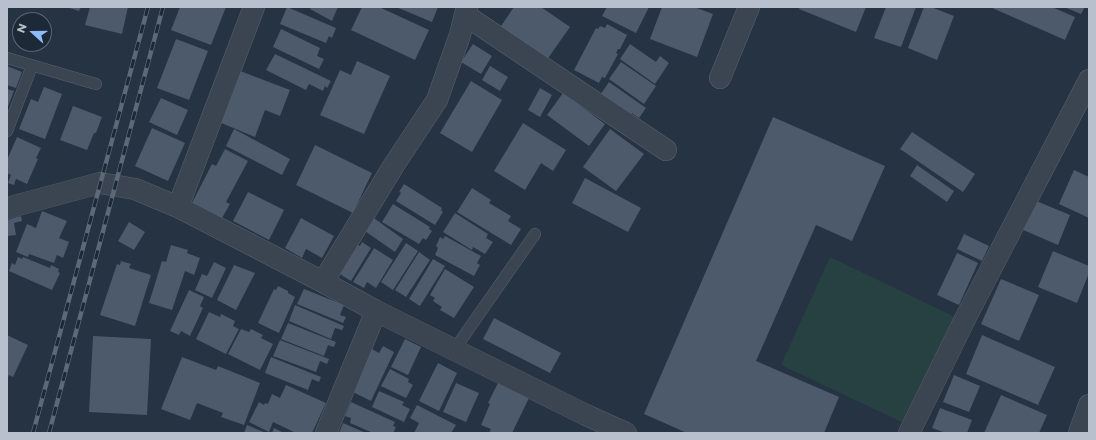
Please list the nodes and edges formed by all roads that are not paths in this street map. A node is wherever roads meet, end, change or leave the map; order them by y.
1 (254, 7) edge
2 (749, 7) edge
3 (466, 11) edge
4 (7, 58) edge
5 (32, 66) junction
6 (720, 78) dead end
7 (1089, 80) edge
8 (96, 84) dead end
9 (7, 131) edge
10 (666, 150) dead end
11 (178, 207) junction
12 (7, 208) edge
13 (535, 234) dead end
14 (324, 282) junction
15 (376, 311) junction
16 (454, 350) junction
17 (1089, 405) edge
18 (624, 432) edge
19 (326, 433) edge
20 (909, 433) edge
21 (1079, 433) edge

1 - 11 street
2 - 6 street
3 - 10 street
3 - 14 street
4 - 5 lane
5 - 8 lane
5 - 9 lane
7 - 20 street
11 - 12 street
11 - 14 street
13 - 16 lane
14 - 15 street
15 - 16 street
15 - 19 street
16 - 18 street
17 - 21 street

